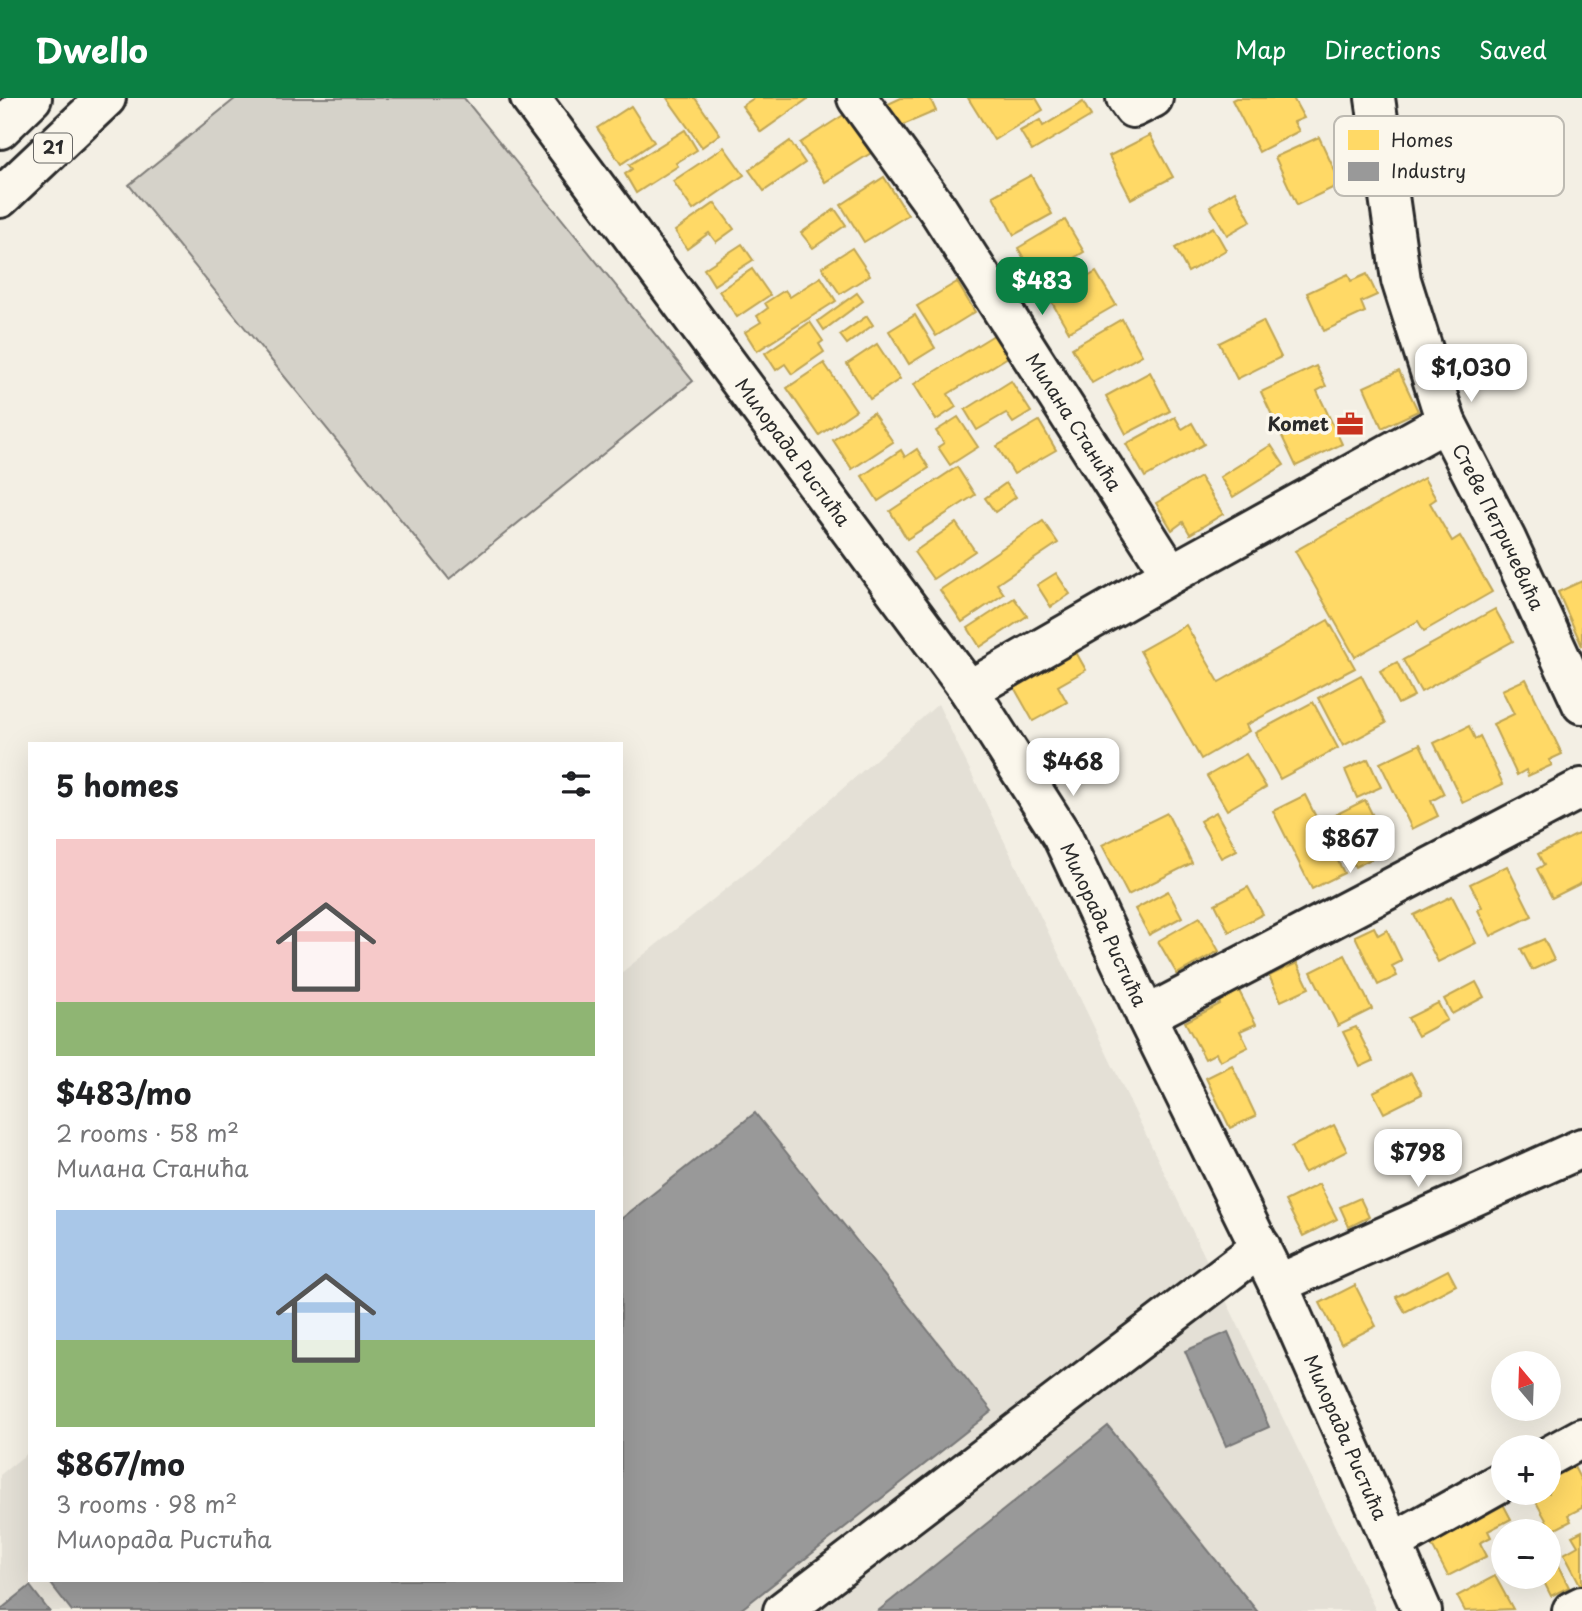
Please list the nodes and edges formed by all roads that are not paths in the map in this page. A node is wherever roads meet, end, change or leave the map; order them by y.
1 (32, 98) edge
2 (106, 98) edge
3 (530, 98) edge
4 (857, 98) edge
5 (1375, 98) edge
6 (1378, 116) edge
7 (0, 129) edge
8 (1389, 196) edge
9 (0, 198) edge
10 (1446, 422) junction
11 (1171, 574) junction
12 (969, 690) junction
13 (1582, 704) edge
14 (1582, 788) edge
15 (1146, 1016) junction
16 (1582, 1148) edge
17 (1261, 1247) junction
18 (1278, 1284) junction
19 (1582, 1437) edge
20 (1561, 1449) edge
21 (1491, 1488) edge
22 (1392, 1542) junction
23 (1582, 1606) edge
24 (783, 1611) edge
25 (1422, 1611) edge
26 (1572, 1611) edge

1 - 7 street, 21
2 - 9 street, 21
3 - 12 street, Милорада Ристића
4 - 11 street, Милана Станића
5 - 6 street, Стеве Петричевића
8 - 10 street, Стеве Петричевића
10 - 11 street
10 - 13 street, Стеве Петричевића
11 - 12 street
12 - 15 street, Милорада Ристића
14 - 15 street
15 - 17 street, Милорада Ристића
16 - 18 street
17 - 18 street, Милорада Ристића
17 - 24 street
18 - 22 street, Милорада Ристића
19 - 20 street
21 - 22 street
22 - 25 street, Милорада Ристића
23 - 26 street

